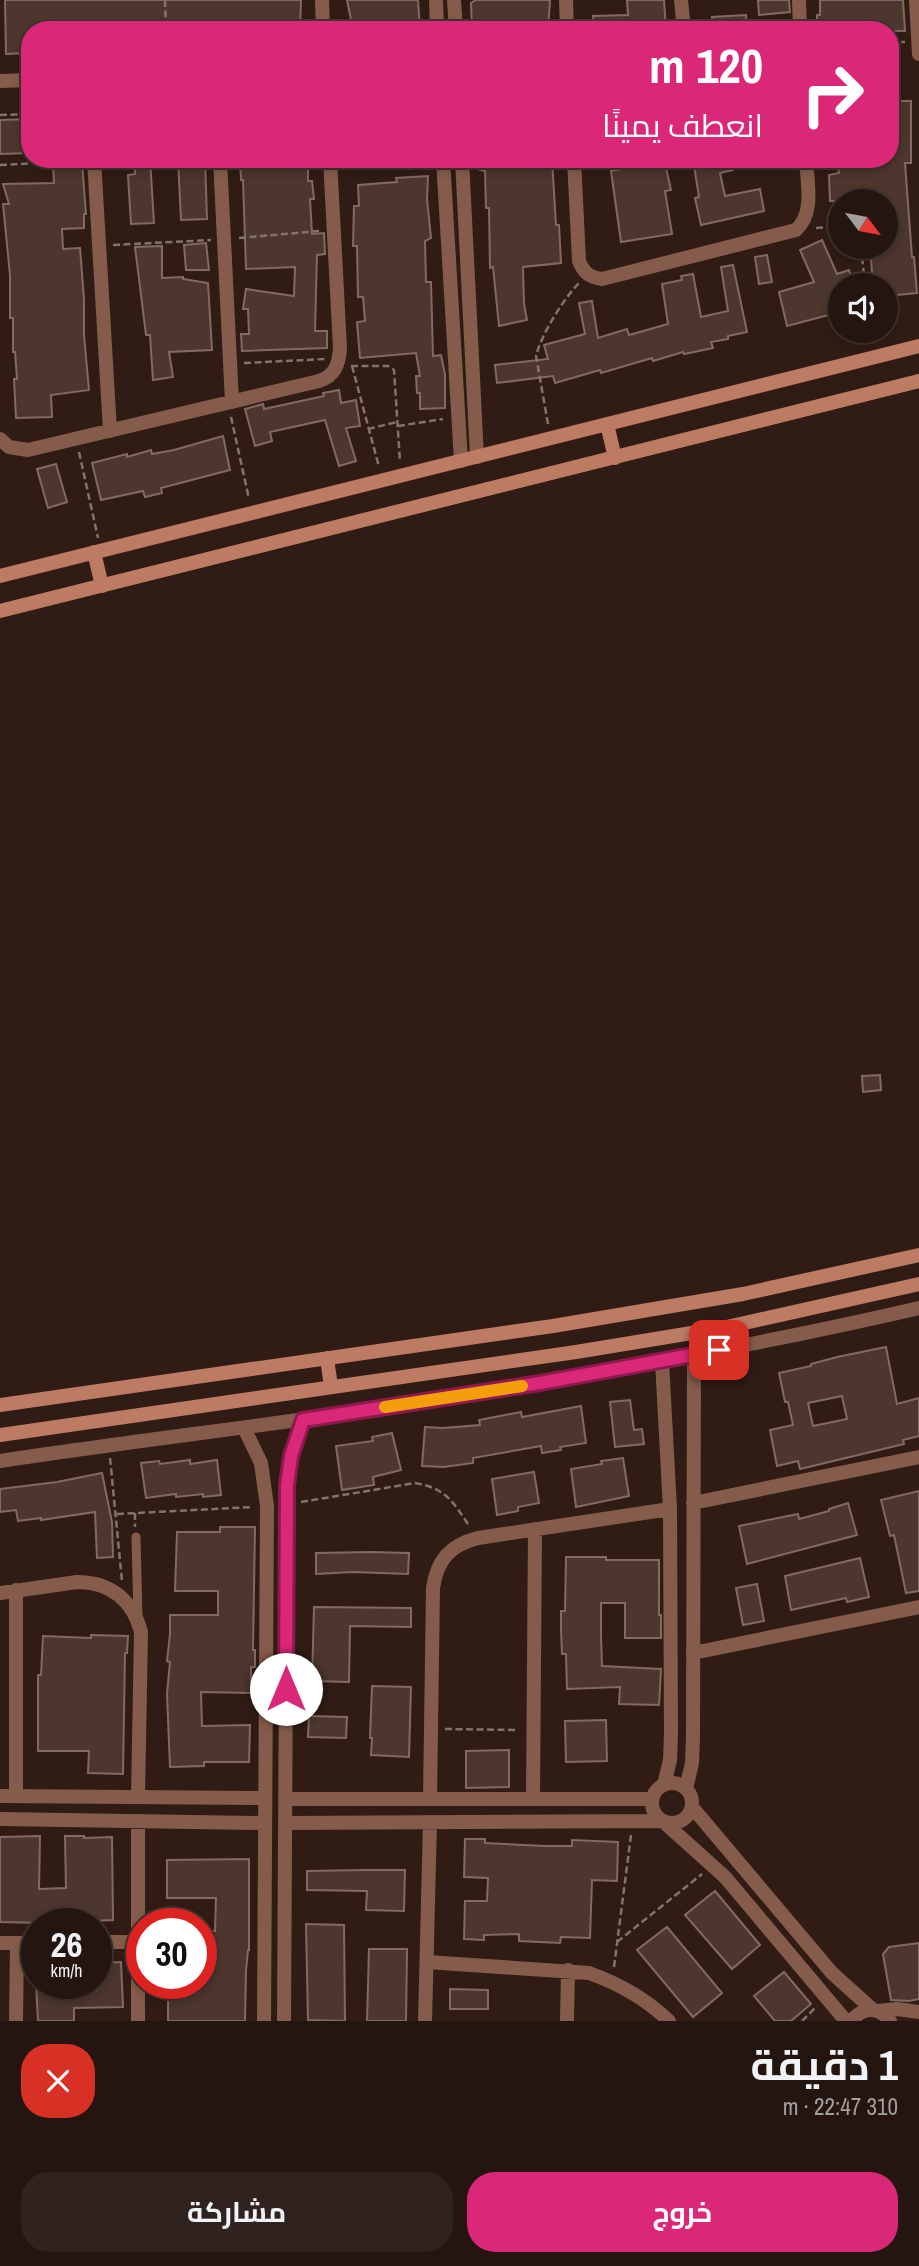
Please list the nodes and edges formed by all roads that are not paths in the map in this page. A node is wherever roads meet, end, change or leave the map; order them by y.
1 (322, 0) edge
2 (436, 0) edge
3 (454, 0) edge
4 (566, 0) edge
5 (681, 0) edge
6 (799, 0) edge
7 (916, 0) edge
8 (323, 21) edge
9 (437, 21) edge
10 (455, 21) edge
11 (567, 21) edge
12 (683, 21) edge
13 (800, 21) edge
14 (919, 54) edge
15 (21, 80) edge
16 (0, 81) edge
17 (94, 168) edge
18 (220, 168) edge
19 (330, 168) edge
20 (443, 168) edge
21 (462, 168) edge
22 (575, 168) edge
23 (806, 168) edge
24 (919, 346) edge
25 (919, 381) edge
26 (230, 402) junction
27 (607, 424) junction
28 (110, 431) junction
29 (0, 439) edge
30 (477, 457) junction
31 (615, 458) junction
32 (461, 461) junction
33 (98, 551) junction
34 (0, 576) edge
35 (102, 586) junction
36 (0, 611) edge
37 (919, 1255) edge
38 (919, 1284) edge
39 (919, 1308) edge
40 (694, 1355) junction
41 (327, 1358) junction
42 (662, 1360) junction
43 (331, 1387) junction
44 (0, 1405) edge
45 (303, 1420) junction
46 (244, 1427) junction
47 (0, 1435) edge
48 (919, 1457) edge
49 (0, 1461) edge
50 (694, 1503) junction
51 (670, 1509) junction
52 (267, 1523) junction
53 (287, 1523) junction
54 (535, 1530) junction
55 (136, 1537) dead end
56 (16, 1590) junction
57 (0, 1592) edge
58 (919, 1607) edge
59 (138, 1622) junction
60 (693, 1653) junction
61 (664, 1785) junction
62 (686, 1789) junction
63 (0, 1796) edge
64 (16, 1796) junction
65 (138, 1797) junction
66 (264, 1798) junction
67 (285, 1799) junction
68 (430, 1799) junction
69 (533, 1799) junction
70 (652, 1799) junction
71 (692, 1807) junction
72 (0, 1819) edge
73 (138, 1821) junction
74 (264, 1822) junction
75 (430, 1822) junction
76 (664, 1822) junction
77 (285, 1823) junction
78 (138, 1908) edge
79 (0, 1943) edge
80 (18, 1943) joint
81 (427, 1962) junction
82 (568, 1970) junction
83 (138, 1999) edge
84 (919, 2012) edge
85 (880, 2014) edge
86 (16, 2021) edge
87 (138, 2021) edge
88 (264, 2021) edge
89 (284, 2021) edge
90 (425, 2021) edge
91 (568, 2021) edge
92 (669, 2021) edge
93 (849, 2021) edge

1 - 8 street
2 - 9 street
3 - 10 street
4 - 11 street
5 - 12 street
6 - 13 street
7 - 14 street
15 - 16 street
17 - 28 street
18 - 26 street
19 - 26 street
20 - 32 street
21 - 30 street
22 - 23 street
24 - 27 street
25 - 31 street
26 - 28 street
27 - 30 street
27 - 31 street
28 - 29 street
30 - 32 street
31 - 35 street
32 - 33 street
33 - 34 street
33 - 35 street
35 - 36 street
37 - 41 street
38 - 43 street
39 - 40 street
40 - 42 street
40 - 50 street
41 - 43 street
41 - 44 street
42 - 45 street
42 - 51 street
43 - 47 street
45 - 46 street
45 - 53 street
46 - 49 street
46 - 52 street
48 - 50 street
50 - 60 street
51 - 54 street
51 - 61 street
52 - 53 street
52 - 66 street
53 - 67 street
54 - 68 street
54 - 69 street
55 - 59 lane
56 - 57 street
56 - 59 street
56 - 64 street
58 - 60 street
59 - 65 street
60 - 62 street
61 - 62 street
61 - 70 street
62 - 71 street
63 - 64 street
64 - 65 street
65 - 66 street
66 - 74 street
67 - 68 street
67 - 77 street
68 - 69 street
69 - 70 street
70 - 76 street
71 - 76 street
71 - 85 street
72 - 73 street
73 - 74 street
73 - 78 street
74 - 88 street
75 - 76 street
75 - 77 street
75 - 81 street
76 - 93 street
77 - 89 street
79 - 80 street
80 - 86 street
81 - 82 street
81 - 90 street
82 - 91 street
82 - 92 street
83 - 87 street
84 - 85 street
85 - 93 street

